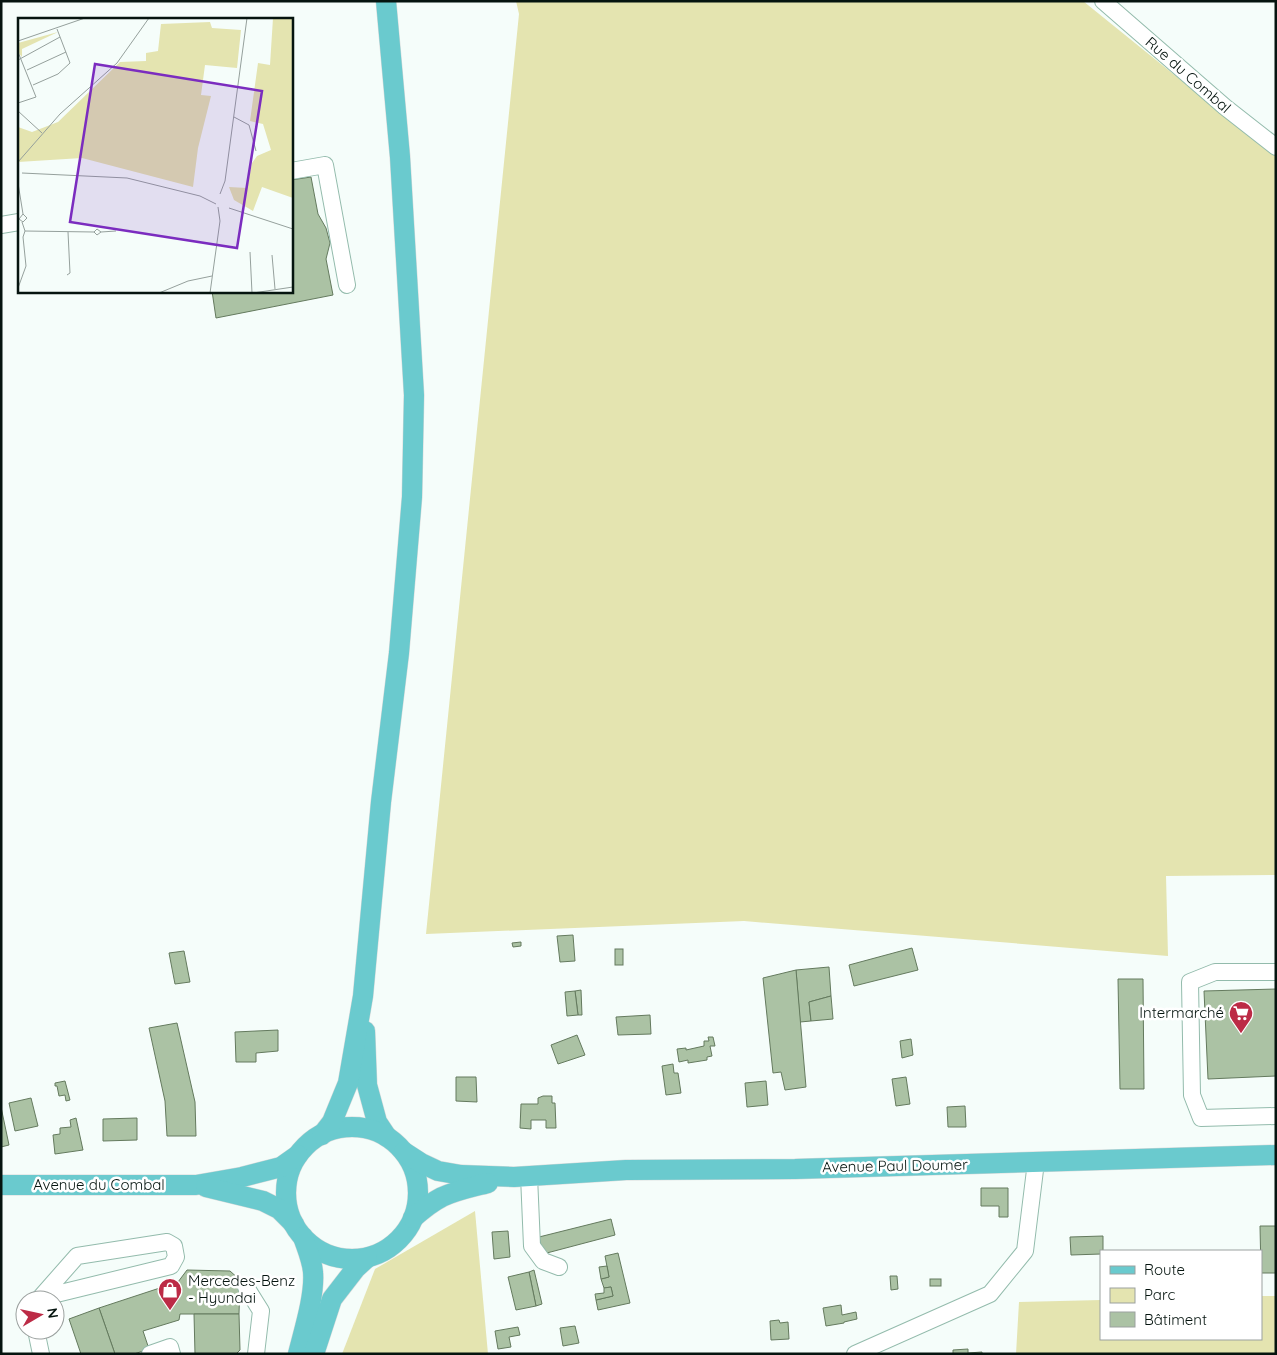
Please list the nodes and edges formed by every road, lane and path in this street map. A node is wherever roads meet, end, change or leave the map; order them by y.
1 (386, 1) edge
2 (1103, 1) edge
3 (1276, 147) edge
4 (292, 171) edge
5 (18, 222) edge
6 (1, 225) edge
7 (347, 285) dead end
8 (1276, 972) edge
9 (363, 996) junction
10 (1276, 1116) edge
11 (322, 1135) junction
12 (387, 1137) junction
13 (404, 1152) junction
14 (298, 1155) junction
15 (1276, 1155) edge
16 (1036, 1162) junction
17 (522, 1176) junction
18 (1, 1185) edge
19 (196, 1185) junction
20 (413, 1218) junction
21 (299, 1231) junction
22 (367, 1258) junction
23 (559, 1267) dead end
24 (246, 1287) dead end
25 (40, 1299) edge
26 (38, 1340) edge
27 (41, 1354) edge
28 (150, 1354) edge
29 (172, 1354) edge
30 (256, 1354) edge
31 (298, 1354) edge
32 (314, 1354) edge
33 (854, 1354) edge

1 - 9 main road
2 - 3 street, Rue du Combal
4 - 7 street
5 - 6 street
8 - 10 street
9 - 11 main road
9 - 12 main road
11 - 12 main road
11 - 14 main road
12 - 13 main road
13 - 17 main road
13 - 20 main road
14 - 19 main road
14 - 21 main road
15 - 16 main road, Avenue Paul Doumer
16 - 17 main road, Avenue Paul Doumer
16 - 33 street
17 - 20 main road
17 - 23 street
18 - 19 main road, Avenue du Combal
19 - 21 main road
20 - 22 main road
21 - 22 main road
21 - 31 main road
22 - 32 main road
24 - 30 street
25 - 25 street
26 - 27 street
28 - 29 street

